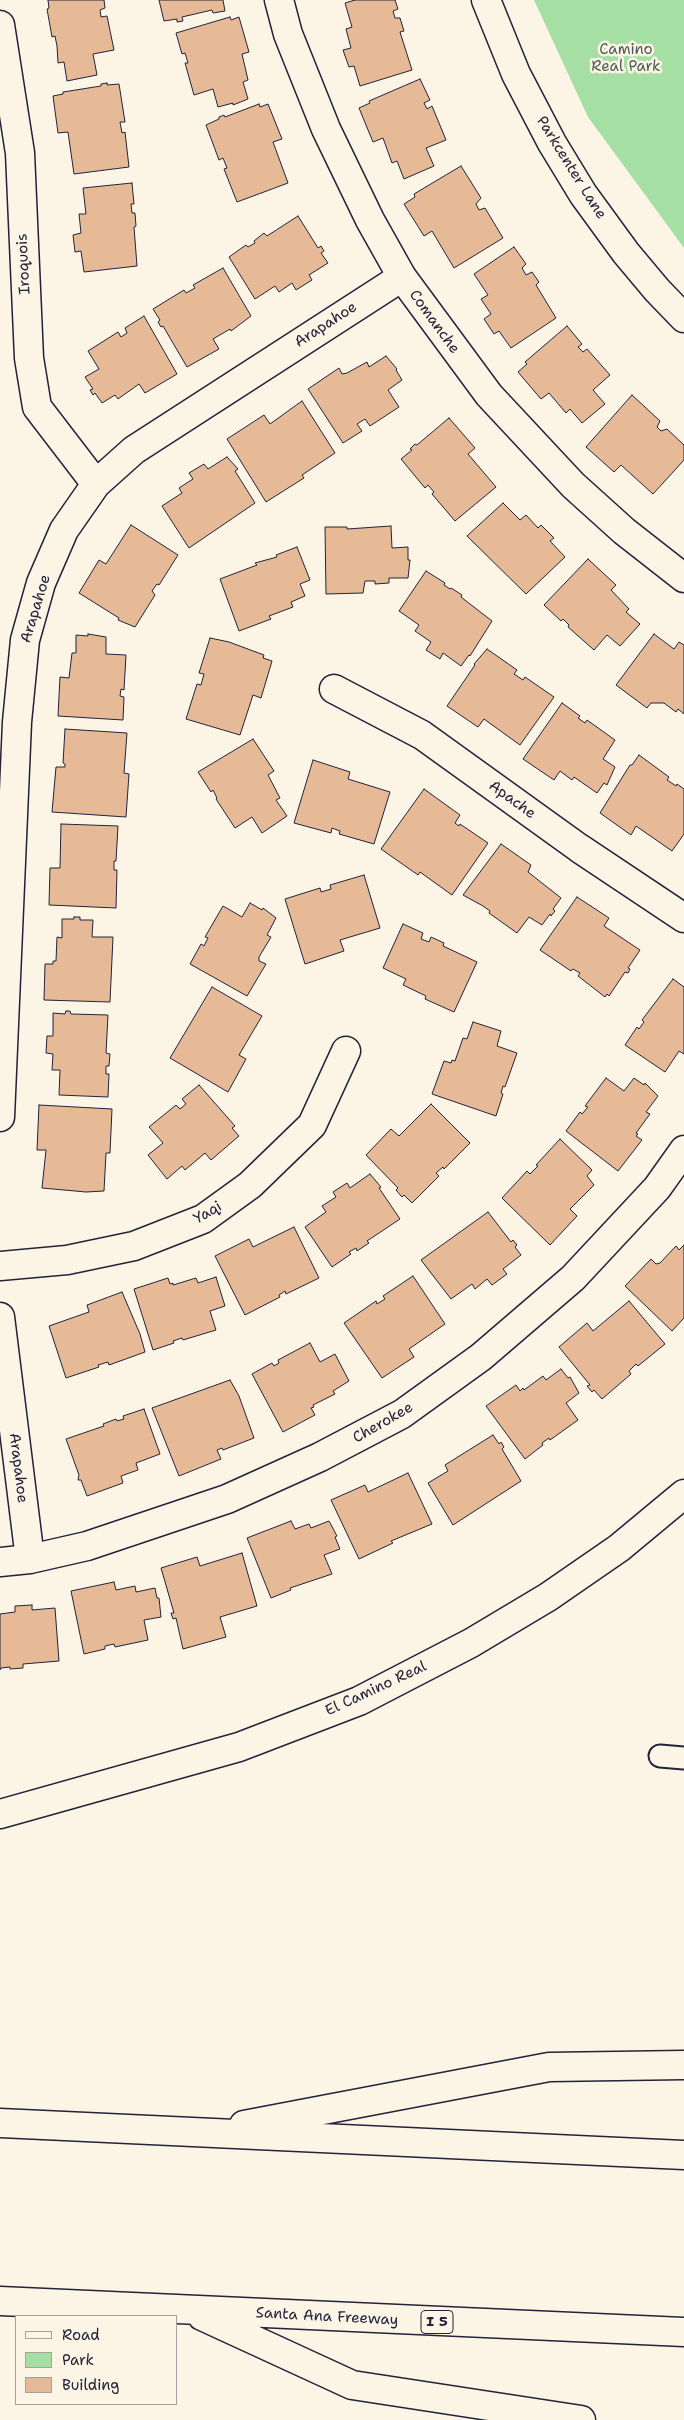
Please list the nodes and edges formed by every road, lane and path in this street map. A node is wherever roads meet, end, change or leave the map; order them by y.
1 (279, 0) edge
2 (486, 0) edge
3 (0, 25) edge
4 (402, 277) junction
5 (684, 318) edge
6 (96, 484) junction
7 (681, 569) edge
8 (334, 690) dead end
9 (684, 918) edge
10 (346, 1051) dead end
11 (0, 1116) edge
12 (684, 1150) edge
13 (0, 1266) edge
14 (0, 1317) edge
15 (684, 1494) edge
16 (30, 1559) junction
17 (0, 1562) edge
18 (660, 1756) dead end
19 (684, 1758) edge
20 (0, 1814) edge
21 (684, 2065) edge
22 (0, 2123) edge
23 (199, 2134) junction
24 (684, 2155) edge
25 (0, 2301) edge
26 (190, 2311) junction
27 (684, 2332) edge
28 (581, 2420) edge

1 - 4 main road, Comanche
2 - 5 main road, Parkcenter Lane
3 - 6 main road, Iroquois
4 - 6 main road, Arapahoe
4 - 7 main road, Comanche
6 - 11 main road, Arapahoe
8 - 9 main road, Apache
10 - 13 main road, Yaqi
12 - 16 main road, Cherokee
14 - 16 main road, Arapahoe
15 - 20 main road, El Camino Real
16 - 17 main road, Cherokee
18 - 19 lane
21 - 23 main road
22 - 23 main road
23 - 24 main road
25 - 26 main road, Santa Ana Freeway / I 5
26 - 27 main road, Santa Ana Freeway / I 5
26 - 28 main road

